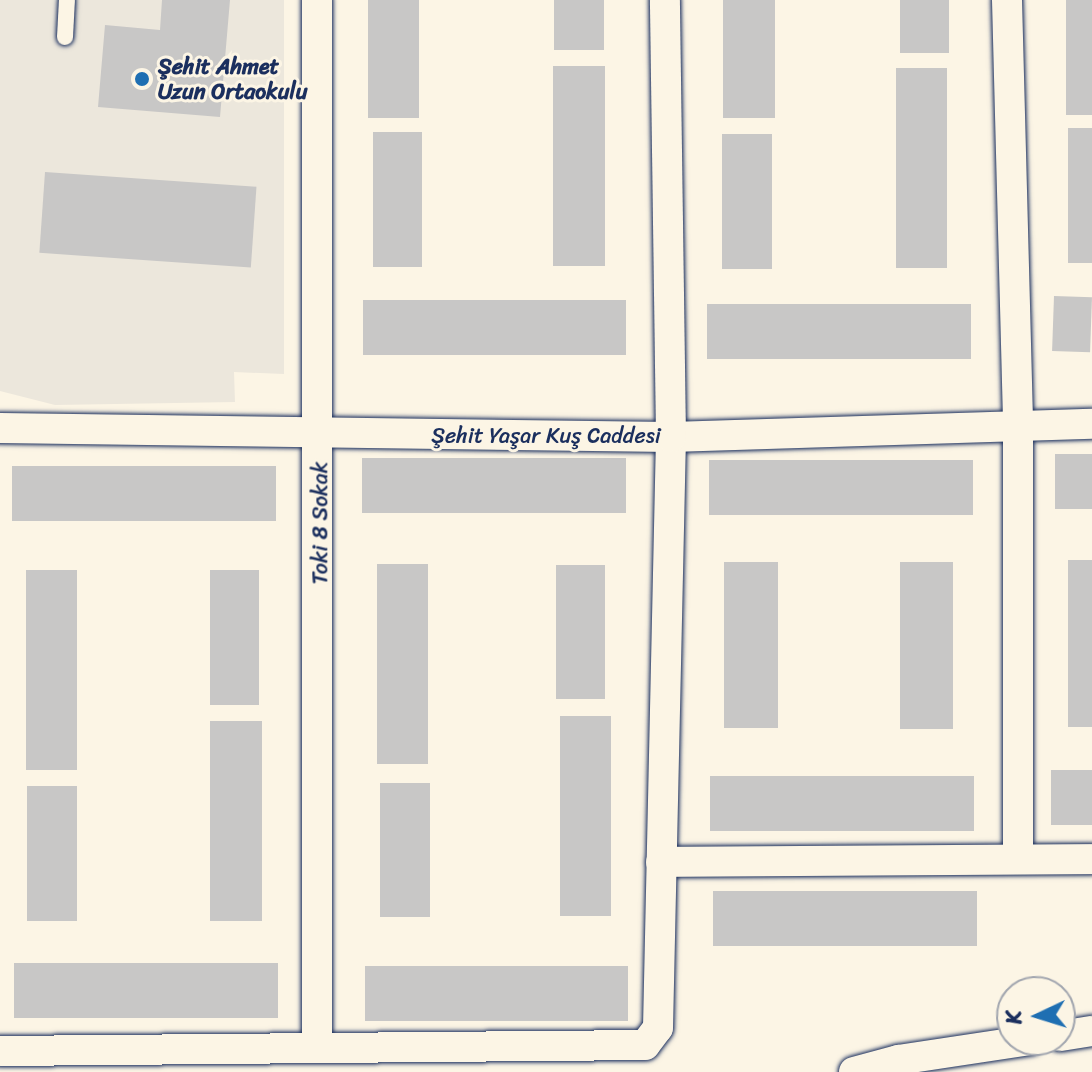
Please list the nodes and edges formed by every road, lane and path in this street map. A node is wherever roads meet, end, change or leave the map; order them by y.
1 (67, 0) edge
2 (317, 0) edge
3 (665, 0) edge
4 (1007, 0) edge
5 (65, 37) dead end
6 (1092, 424) edge
7 (0, 428) edge
8 (1018, 430) junction
9 (320, 435) junction
10 (671, 437) junction
11 (1018, 859) junction
12 (1092, 859) edge
13 (661, 862) junction
14 (996, 1045) edge
15 (317, 1046) junction
16 (0, 1051) edge
17 (854, 1072) edge

1 - 5 lane
2 - 9 street, Toki 8 Sokak
3 - 10 street
4 - 8 street
6 - 8 street, Şehit Yaşar Kuş Caddesi
7 - 9 street, Şehit Yaşar Kuş Caddesi
8 - 10 street, Şehit Yaşar Kuş Caddesi
8 - 11 street
9 - 10 street, Şehit Yaşar Kuş Caddesi
9 - 15 street, Toki 8 Sokak
10 - 13 street
11 - 12 street
11 - 13 street
13 - 15 street
14 - 17 street
15 - 16 street

